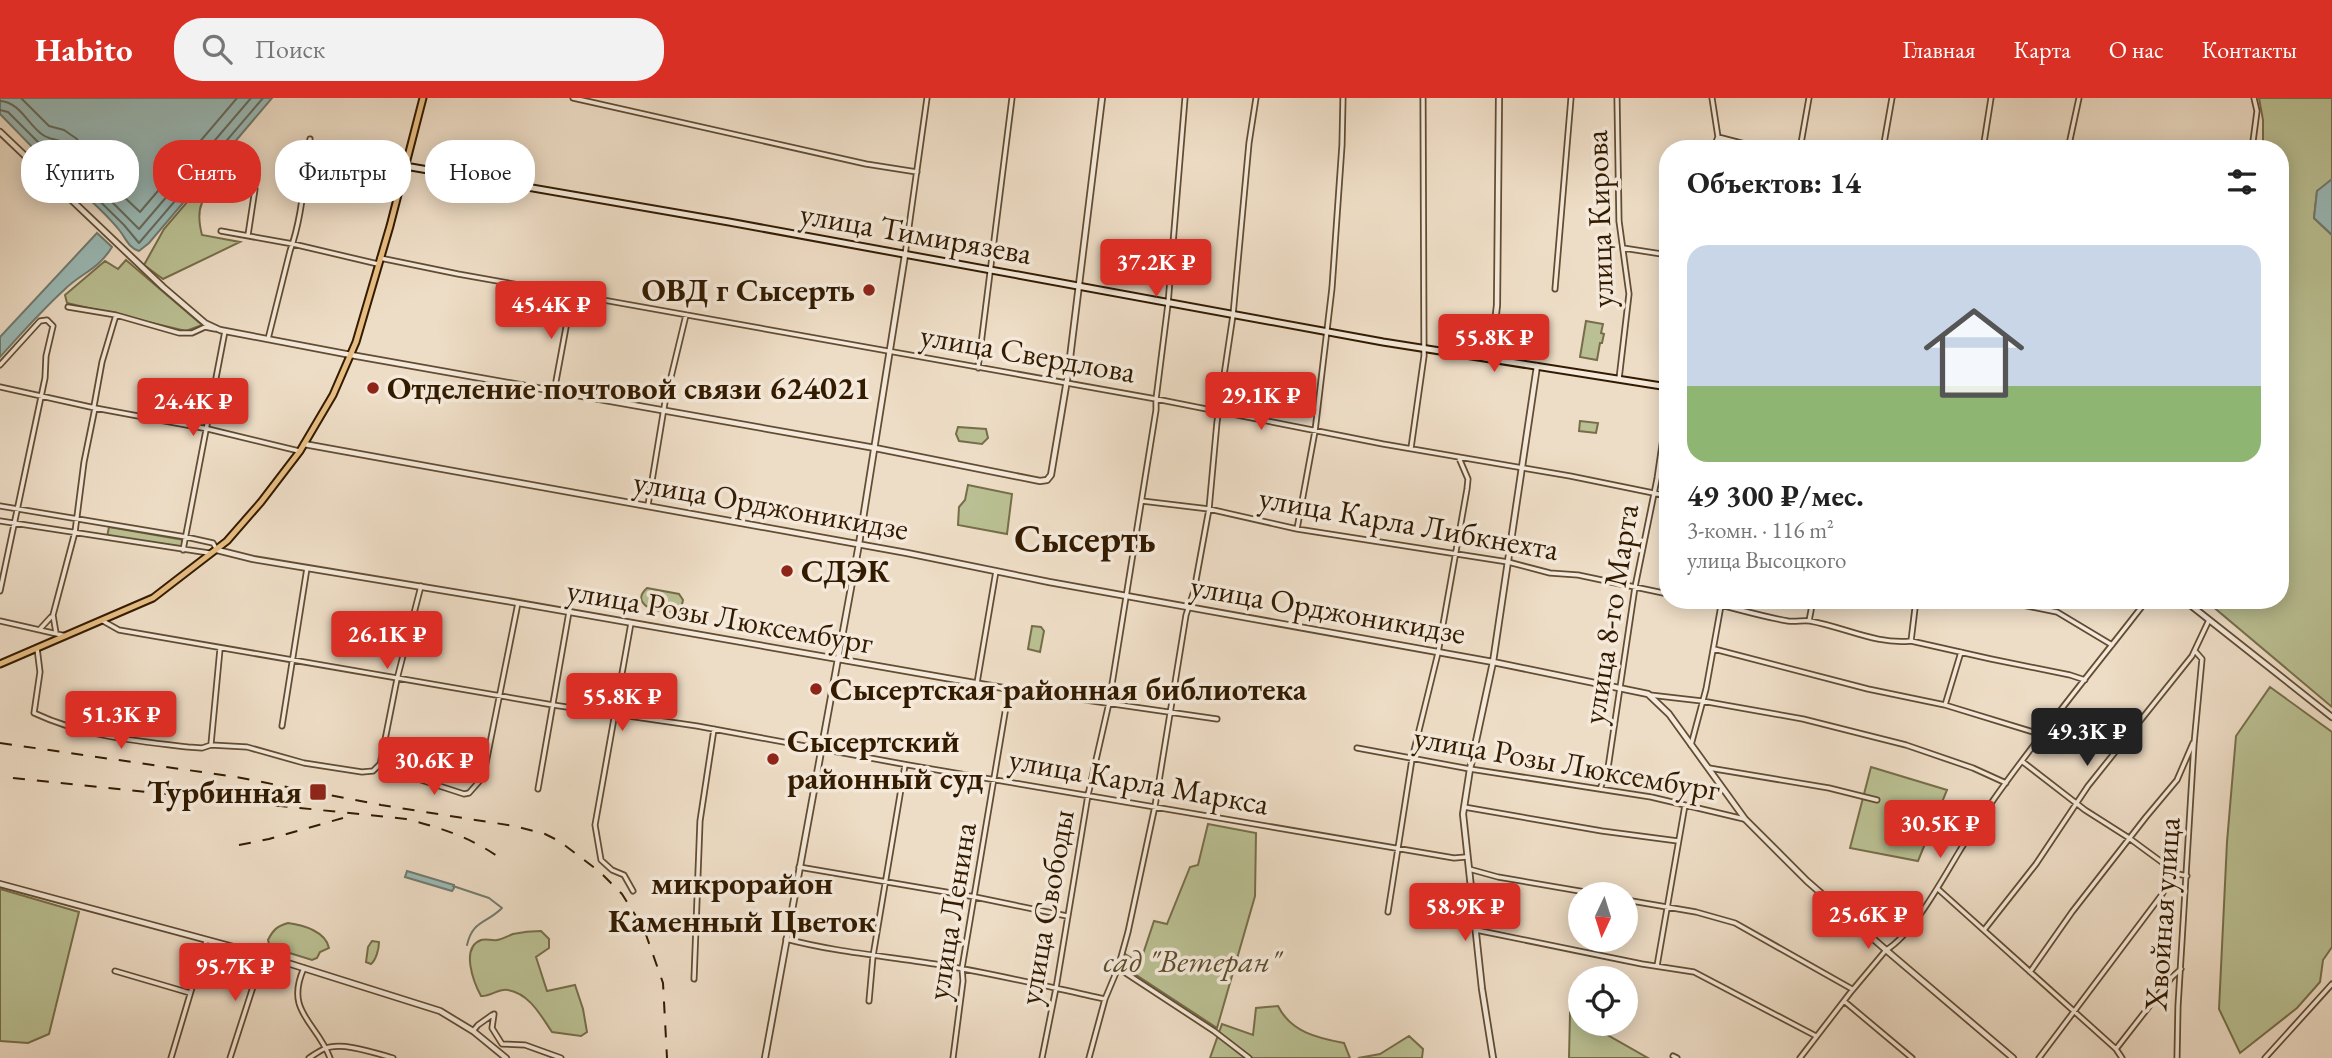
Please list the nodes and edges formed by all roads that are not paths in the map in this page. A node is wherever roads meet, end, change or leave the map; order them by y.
1 (423, 98) edge
2 (573, 98) edge
3 (927, 98) edge
4 (1012, 98) edge
5 (1102, 98) edge
6 (1185, 98) edge
7 (1256, 98) edge
8 (1343, 98) edge
9 (1423, 98) edge
10 (1499, 98) edge
11 (1571, 98) edge
12 (1617, 98) edge
13 (1712, 98) edge
14 (1809, 98) edge
15 (1892, 98) edge
16 (1991, 98) edge
17 (2079, 98) edge
18 (2254, 98) edge
19 (590, 100) edge
20 (0, 132) edge
21 (1718, 137) junction
22 (310, 138) dead end
23 (1717, 140) edge
24 (1730, 140) edge
25 (1802, 140) edge
26 (1885, 140) edge
27 (1984, 140) edge
28 (2070, 140) edge
29 (2253, 140) edge
30 (411, 143) edge
31 (411, 167) edge
32 (917, 172) junction
33 (253, 203) edge
34 (395, 203) edge
35 (221, 231) dead end
36 (248, 235) junction
37 (293, 244) junction
38 (1623, 248) junction
39 (1659, 254) edge
40 (905, 255) junction
41 (379, 261) junction
42 (991, 270) junction
43 (1078, 286) junction
44 (1555, 289) dead end
45 (572, 295) junction
46 (1168, 304) junction
47 (68, 307) dead end
48 (116, 315) junction
49 (686, 315) junction
50 (1233, 315) junction
51 (222, 330) junction
52 (1326, 331) junction
53 (268, 339) junction
54 (1424, 348) junction
55 (888, 352) junction
56 (351, 355) junction
57 (1491, 360) junction
58 (0, 365) edge
59 (1537, 366) junction
60 (978, 368) junction
61 (1619, 379) junction
62 (1067, 384) junction
63 (1659, 386) edge
64 (0, 387) edge
65 (554, 392) junction
66 (41, 396) junction
67 (1156, 399) junction
68 (95, 407) junction
69 (1219, 411) junction
70 (664, 412) junction
71 (208, 429) junction
72 (1315, 431) junction
73 (304, 444) junction
74 (874, 448) junction
75 (1411, 449) junction
76 (300, 451) junction
77 (1659, 457) edge
78 (1459, 458) junction
79 (1522, 468) junction
80 (1653, 493) junction
81 (1659, 494) edge
82 (1142, 501) junction
83 (648, 505) junction
84 (0, 506) edge
85 (17, 509) junction
86 (1209, 509) junction
87 (77, 520) junction
88 (0, 521) edge
89 (15, 523) junction
90 (1297, 529) junction
91 (75, 532) junction
92 (186, 537) junction
93 (859, 544) junction
94 (183, 550) junction
95 (217, 550) junction
96 (1456, 555) junction
97 (1508, 562) junction
98 (307, 568) junction
99 (996, 571) junction
100 (422, 586) junction
101 (1635, 587) junction
102 (0, 591) edge
103 (1659, 592) edge
104 (1127, 595) junction
105 (518, 603) junction
106 (1188, 607) junction
107 (1721, 609) edge
108 (1745, 609) edge
109 (1811, 609) edge
110 (1915, 609) edge
111 (2038, 609) edge
112 (2140, 609) edge
113 (2195, 609) edge
114 (569, 612) junction
115 (53, 615) junction
116 (2209, 620) junction
117 (0, 621) edge
118 (103, 621) junction
119 (1809, 621) junction
120 (631, 623) junction
121 (40, 629) junction
122 (56, 633) junction
123 (66, 636) junction
124 (1911, 640) junction
125 (2112, 645) junction
126 (37, 648) junction
127 (220, 649) junction
128 (1714, 649) junction
129 (2195, 651) junction
130 (1961, 652) junction
131 (1438, 653) junction
132 (838, 660) junction
133 (292, 661) junction
134 (1493, 662) junction
135 (0, 664) edge
136 (397, 679) junction
137 (2085, 681) junction
138 (977, 684) junction
139 (1620, 687) junction
140 (1009, 689) junction
141 (1648, 694) junction
142 (501, 696) junction
143 (1702, 701) junction
144 (1109, 703) junction
145 (553, 705) junction
146 (1945, 705) junction
147 (1169, 710) junction
148 (613, 714) junction
149 (2332, 717) edge
150 (1217, 719) dead end
151 (282, 726) dead end
152 (714, 729) junction
153 (2043, 735) junction
154 (2195, 737) junction
155 (211, 745) junction
156 (1691, 745) junction
157 (1357, 748) dead end
158 (822, 750) junction
159 (1412, 759) junction
160 (2023, 762) junction
161 (379, 765) junction
162 (905, 765) junction
163 (1707, 768) junction
164 (1470, 769) junction
165 (994, 780) junction
166 (2006, 783) junction
167 (538, 789) dead end
168 (1600, 789) junction
169 (1088, 795) junction
170 (1877, 800) dead end
171 (2075, 803) junction
172 (1685, 805) junction
173 (1155, 806) junction
174 (1464, 807) junction
175 (1745, 819) junction
176 (2129, 838) junction
177 (1678, 841) junction
178 (1399, 847) junction
179 (1466, 857) junction
180 (799, 867) junction
181 (1469, 869) junction
182 (2187, 876) junction
183 (886, 883) junction
184 (0, 884) edge
185 (1568, 889) edge
186 (1938, 889) junction
187 (634, 891) dead end
188 (2163, 893) dead end
189 (975, 897) junction
190 (1638, 902) edge
191 (1667, 908) junction
192 (1388, 912) dead end
193 (1068, 916) junction
194 (1476, 930) junction
195 (1984, 930) junction
196 (786, 939) junction
197 (206, 941) junction
198 (1886, 950) junction
199 (263, 956) junction
200 (873, 956) junction
201 (1657, 967) junction
202 (304, 968) junction
203 (962, 968) junction
204 (1118, 968) junction
205 (2181, 969) junction
206 (115, 971) dead end
207 (2031, 972) junction
208 (694, 979) dead end
209 (2332, 984) edge
210 (1056, 988) junction
211 (1853, 989) junction
212 (190, 993) junction
213 (1105, 999) junction
214 (1844, 1000) junction
215 (869, 1001) dead end
216 (2074, 1012) junction
217 (473, 1031) junction
218 (1816, 1036) junction
219 (326, 1047) junction
220 (2116, 1049) junction
221 (1803, 1057) edge
222 (171, 1058) edge
223 (230, 1058) edge
224 (309, 1058) edge
225 (330, 1058) edge
226 (393, 1058) edge
227 (506, 1058) edge
228 (561, 1058) edge
229 (765, 1058) edge
230 (953, 1058) edge
231 (1042, 1058) edge
232 (1089, 1058) edge
233 (1249, 1058) edge
234 (1493, 1058) edge
235 (1912, 1058) edge
236 (2014, 1058) edge
237 (2039, 1058) edge
238 (2122, 1058) edge
239 (2177, 1058) edge
240 (2265, 1058) edge

1 - 30 main road
2 - 19 street
3 - 32 street
4 - 42 street
5 - 43 street
6 - 46 street, улица Свободы
7 - 50 street
8 - 52 street
9 - 54 street
10 - 57 street
11 - 44 street
12 - 38 street, улица Кирова
13 - 21 street
14 - 25 street
15 - 26 street
16 - 27 street
17 - 28 street
18 - 29 street
19 - 32 street
20 - 51 street
21 - 23 street
21 - 24 street
22 - 37 street
31 - 40 main road, улица Тимирязева
32 - 40 street
33 - 36 street
34 - 41 main road
35 - 36 street, улица Свердлова
36 - 37 street, улица Свердлова
37 - 41 street, улица Свердлова
37 - 53 street
38 - 39 street
38 - 61 street, улица Кирова
40 - 42 main road, улица Тимирязева
40 - 55 street
41 - 45 street, улица Свердлова
41 - 56 main road
42 - 43 main road, улица Тимирязева
42 - 60 street
43 - 46 main road, улица Тимирязева
43 - 62 street
45 - 49 street, улица Свердлова
45 - 65 street
46 - 50 main road, улица Тимирязева
46 - 67 street, улица Свободы
47 - 48 street
48 - 51 street
48 - 68 street
49 - 55 street, улица Свердлова
49 - 70 street
50 - 52 main road, улица Тимирязева
50 - 69 street
51 - 53 street
51 - 71 street
52 - 54 main road, улица Тимирязева
52 - 72 street
53 - 56 street
54 - 57 main road, улица Тимирязева
54 - 75 street
55 - 60 street, улица Свердлова
55 - 74 street
56 - 65 street
56 - 73 main road
57 - 59 main road, улица Тимирязева
58 - 66 street
59 - 61 main road, улица Тимирязева
59 - 79 street
60 - 62 street, улица Свердлова
61 - 63 main road, улица Тимирязева
62 - 67 street, улица Свердлова
62 - 74 street
64 - 66 street
65 - 70 street
66 - 68 street
66 - 85 street
67 - 69 street, улица Свердлова
67 - 82 street, улица Свободы
68 - 71 street
68 - 87 street
69 - 72 street, улица Свердлова
69 - 86 street
70 - 74 street
70 - 83 street
71 - 76 street
71 - 92 street
72 - 75 street, улица Свердлова
72 - 90 street
73 - 76 main road
73 - 83 street, улица Орджоникидзе
74 - 93 street
75 - 78 street, улица Свердлова
76 - 95 main road
77 - 80 street, улица 8-го Марта
78 - 79 street, улица Свердлова
78 - 96 street
79 - 80 street, улица Свердлова
79 - 97 street
80 - 81 street, улица Свердлова
80 - 101 street, улица 8-го Марта
82 - 86 street, улица Карла Либкнехта
82 - 104 street, улица Свободы
83 - 93 street, улица Орджоникидзе
84 - 85 street
85 - 87 street
85 - 89 street
86 - 90 street, улица Карла Либкнехта
86 - 106 street
87 - 91 street
87 - 92 street
88 - 89 street
89 - 91 street
89 - 102 street
90 - 96 street, улица Карла Либкнехта
91 - 94 street
91 - 115 street
92 - 94 street
92 - 95 street
93 - 99 street, улица Орджоникидзе
93 - 132 street
94 - 95 street
95 - 98 street, улица Розы Люксембург
95 - 118 main road
96 - 97 street, улица Карла Либкнехта
96 - 131 street
97 - 101 street, улица Карла Либкнехта
97 - 134 street
98 - 100 street, улица Розы Люксембург
98 - 133 street
99 - 104 street, улица Орджоникидзе
99 - 138 street
100 - 105 street, улица Розы Люксембург
100 - 136 street
101 - 103 street, улица Карла Либкнехта
101 - 139 street, улица 8-го Марта
104 - 106 street, улица Орджоникидзе
104 - 144 street, улица Свободы
105 - 114 street, улица Розы Люксембург
105 - 142 street
106 - 131 street, улица Орджоникидзе
106 - 147 street
107 - 128 street
108 - 119 street
109 - 119 street
110 - 124 street
111 - 125 street
112 - 125 street
113 - 116 street
114 - 120 street, улица Розы Люксембург
114 - 145 street
115 - 121 street
115 - 122 street
116 - 129 street
116 - 149 street
117 - 121 street
118 - 123 main road
118 - 127 street, улица Карла Маркса
119 - 124 street
120 - 132 street, улица Розы Люксембург
120 - 148 street
121 - 122 street
122 - 123 street
123 - 126 main road
124 - 130 street
125 - 137 street
126 - 135 main road
126 - 155 street
127 - 133 street, улица Карла Маркса
127 - 155 street
128 - 143 street
128 - 146 street
129 - 154 street, Хвойная улица
129 - 171 street
130 - 137 street
130 - 146 street
131 - 134 street, улица Орджоникидзе
131 - 159 street
132 - 138 street, улица Розы Люксембург
132 - 158 street
133 - 136 street, улица Карла Маркса
133 - 151 street
134 - 139 street, улица Орджоникидзе
134 - 164 street
136 - 142 street, улица Карла Маркса
136 - 161 street
137 - 153 street
138 - 140 street, улица Розы Люксембург
139 - 141 street, улица Орджоникидзе
139 - 168 street, улица 8-го Марта
140 - 144 street, улица Розы Люксембург
140 - 165 street, улица Ленина
141 - 143 street, улица Орджоникидзе
141 - 156 street
142 - 145 street, улица Карла Маркса
142 - 161 street
143 - 156 street
143 - 166 street, улица Орджоникидзе
144 - 147 street, улица Розы Люксембург
144 - 169 street, улица Свободы
145 - 148 street, улица Карла Маркса
145 - 167 street
146 - 153 street
147 - 150 street, улица Розы Люксембург
147 - 173 street
148 - 152 street, улица Карла Маркса
148 - 187 street
152 - 158 street, улица Карла Маркса
152 - 208 street
153 - 160 street
154 - 176 street
154 - 182 street, Хвойная улица
155 - 161 street
156 - 163 street
157 - 159 street, улица Розы Люксембург
158 - 162 street, улица Карла Маркса
158 - 180 street
159 - 164 street, улица Розы Люксембург
159 - 178 street
160 - 166 street
160 - 171 street
162 - 165 street, улица Карла Маркса
162 - 183 street
163 - 170 street
163 - 175 street
164 - 168 street, улица Розы Люксембург
164 - 174 street
165 - 169 street, улица Карла Маркса
165 - 189 street, улица Ленина
166 - 186 street
168 - 172 street, улица Розы Люксембург
169 - 173 street, улица Карла Маркса
169 - 193 street, улица Свободы
171 - 176 street
171 - 195 street
172 - 175 street, улица Розы Люксембург
172 - 177 street
173 - 178 street, улица Карла Маркса
173 - 204 street
174 - 177 street
174 - 179 street
175 - 198 street, улица Розы Люксембург
176 - 182 street
176 - 207 street
177 - 191 street
178 - 179 street, улица Карла Маркса
178 - 192 street
179 - 181 street
180 - 183 street
180 - 196 street
181 - 185 street
181 - 194 street
182 - 205 street, Хвойная улица
183 - 189 street
183 - 200 street
184 - 197 street
186 - 195 street
186 - 198 street
188 - 216 street
189 - 193 street
189 - 203 street, улица Ленина
190 - 191 street
191 - 201 street
191 - 211 street
193 - 210 street, улица Свободы
194 - 201 street
194 - 234 street
195 - 207 street
196 - 200 street
196 - 229 street
197 - 199 street
197 - 212 street
198 - 211 street
198 - 236 street, улица Розы Люксембург
199 - 202 street
199 - 223 street
200 - 203 street
200 - 215 street
201 - 218 street
202 - 217 street
202 - 219 street
203 - 210 street
203 - 230 street, улица Ленина
204 - 213 street
204 - 233 street
205 - 220 street
205 - 239 street, Хвойная улица
206 - 212 street
207 - 216 street
209 - 240 street
210 - 213 street
210 - 231 street, улица Свободы
211 - 214 street
212 - 222 street
213 - 232 street
214 - 218 street
214 - 235 street
216 - 220 street
216 - 237 street
217 - 227 street
217 - 228 street
218 - 221 street
219 - 224 street
219 - 225 street
219 - 226 street
220 - 238 street

